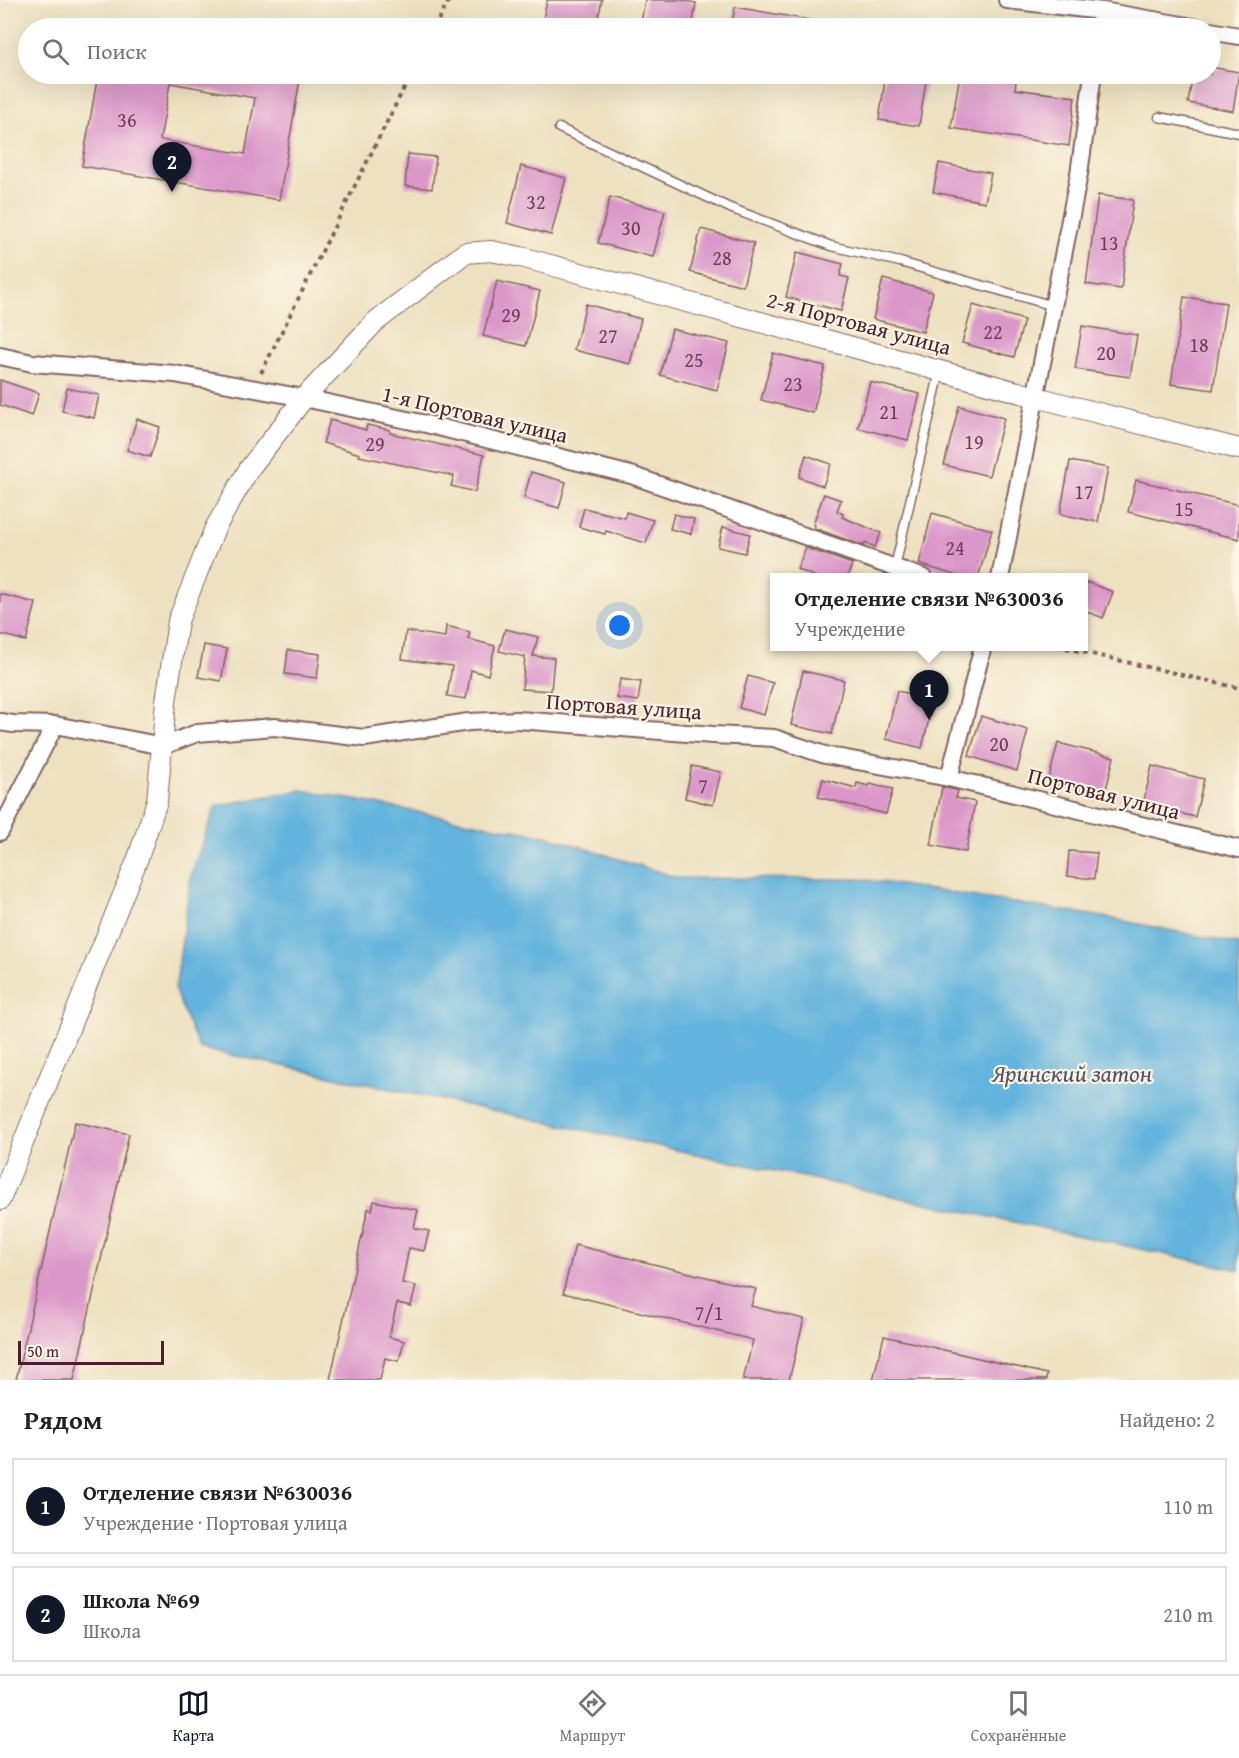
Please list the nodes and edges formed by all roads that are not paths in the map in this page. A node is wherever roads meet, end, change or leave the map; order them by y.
1 (1007, 0) edge
2 (1102, 11) junction
3 (1101, 18) edge
4 (1142, 18) edge
5 (1221, 33) edge
6 (1239, 36) edge
7 (1092, 84) edge
8 (1159, 117) dead end
9 (559, 128) dead end
10 (1239, 133) edge
11 (1054, 306) junction
12 (0, 356) edge
13 (940, 370) junction
14 (1036, 397) junction
15 (304, 398) junction
16 (1239, 449) edge
17 (895, 567) junction
18 (911, 573) edge
19 (1001, 573) edge
20 (982, 651) edge
21 (0, 722) edge
22 (56, 725) junction
23 (163, 746) junction
24 (949, 778) junction
25 (0, 832) edge
26 (1239, 849) edge
27 (1, 1195) edge

1 - 2 street
2 - 3 street
2 - 4 street
5 - 6 street
7 - 11 street
8 - 10 lane
9 - 11 lane
11 - 14 street
12 - 15 street, 1-я Портовая улица
13 - 14 street, 2-я Портовая улица
13 - 15 street, 2-я Портовая улица
13 - 17 lane
14 - 16 street, 2-я Портовая улица
14 - 19 street
15 - 17 street, 1-я Портовая улица
15 - 23 street
17 - 18 street, 1-я Портовая улица
20 - 24 street
21 - 22 street
22 - 23 street
22 - 25 street
23 - 24 street, Портовая улица
23 - 27 street
24 - 26 street, Портовая улица

